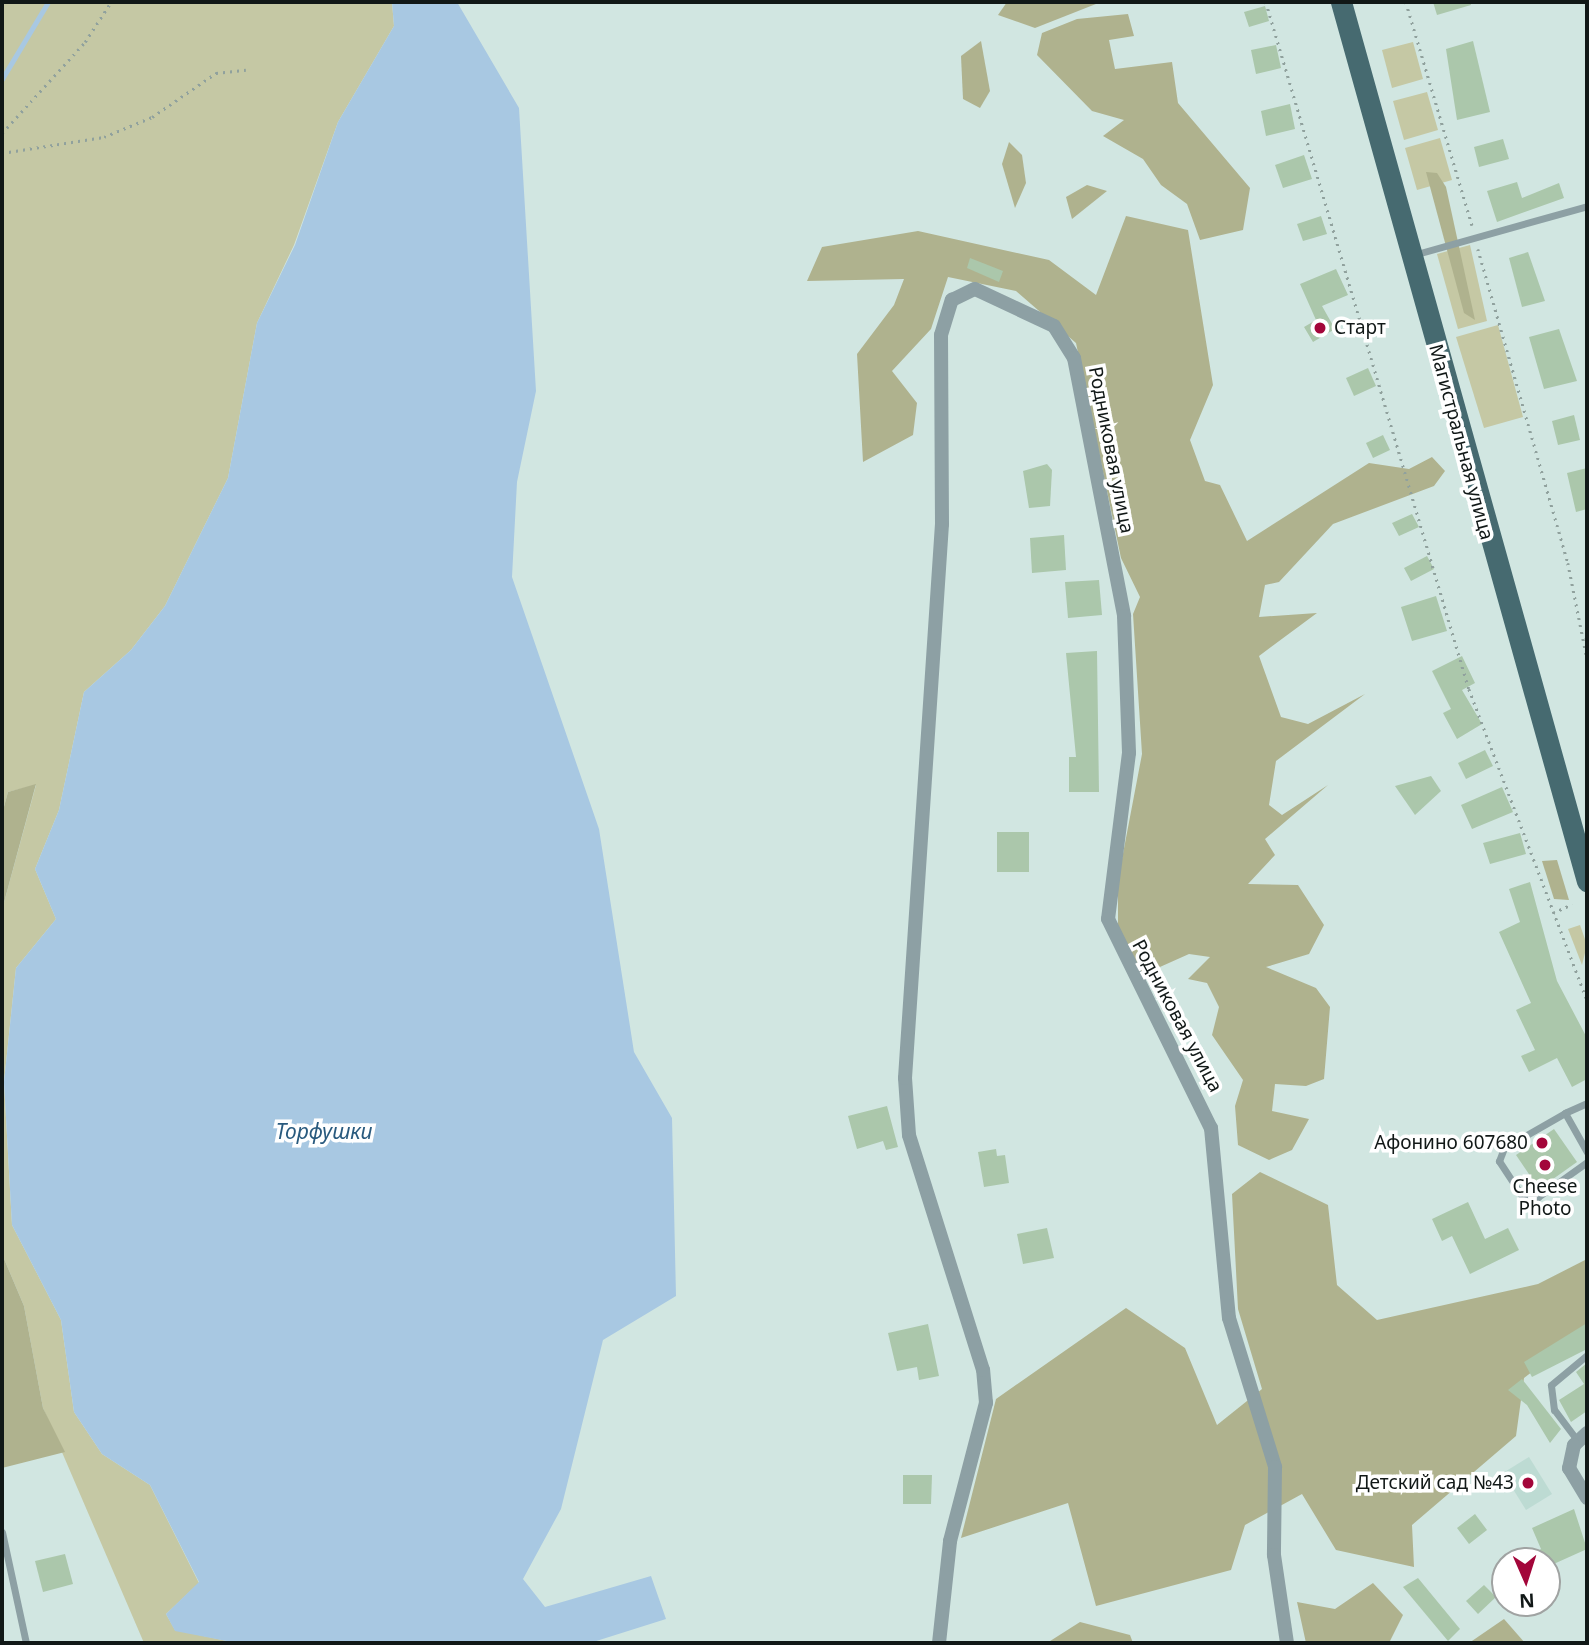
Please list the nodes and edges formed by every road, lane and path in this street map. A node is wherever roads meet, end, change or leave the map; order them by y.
1 (111, 2) edge
2 (1266, 2) edge
3 (1341, 2) edge
4 (1406, 2) edge
5 (246, 70) dead end
6 (2, 133) edge
7 (2, 153) edge
8 (1587, 206) edge
9 (1476, 240) junction
10 (1409, 256) junction
11 (1587, 658) edge
12 (1587, 881) edge
13 (1572, 904) dead end
14 (1553, 913) junction
15 (1587, 999) edge
16 (1587, 1103) edge
17 (1565, 1114) junction
18 (1587, 1152) edge
19 (1587, 1162) edge
20 (1587, 1355) edge
21 (1579, 1439) edge
22 (1587, 1498) edge
23 (2, 1532) edge
24 (26, 1643) edge
25 (939, 1643) edge
26 (1287, 1643) edge

1 - 6 path
2 - 14 path
3 - 10 main road, Магистральная улица
4 - 9 path
5 - 7 path
8 - 9 lane
9 - 10 lane
9 - 11 path
10 - 12 main road, Магистральная улица
13 - 14 path
14 - 15 path
16 - 17 lane
17 - 18 lane
17 - 19 lane
20 - 21 lane
21 - 22 street
23 - 24 lane
25 - 26 street, Родниковая улица

